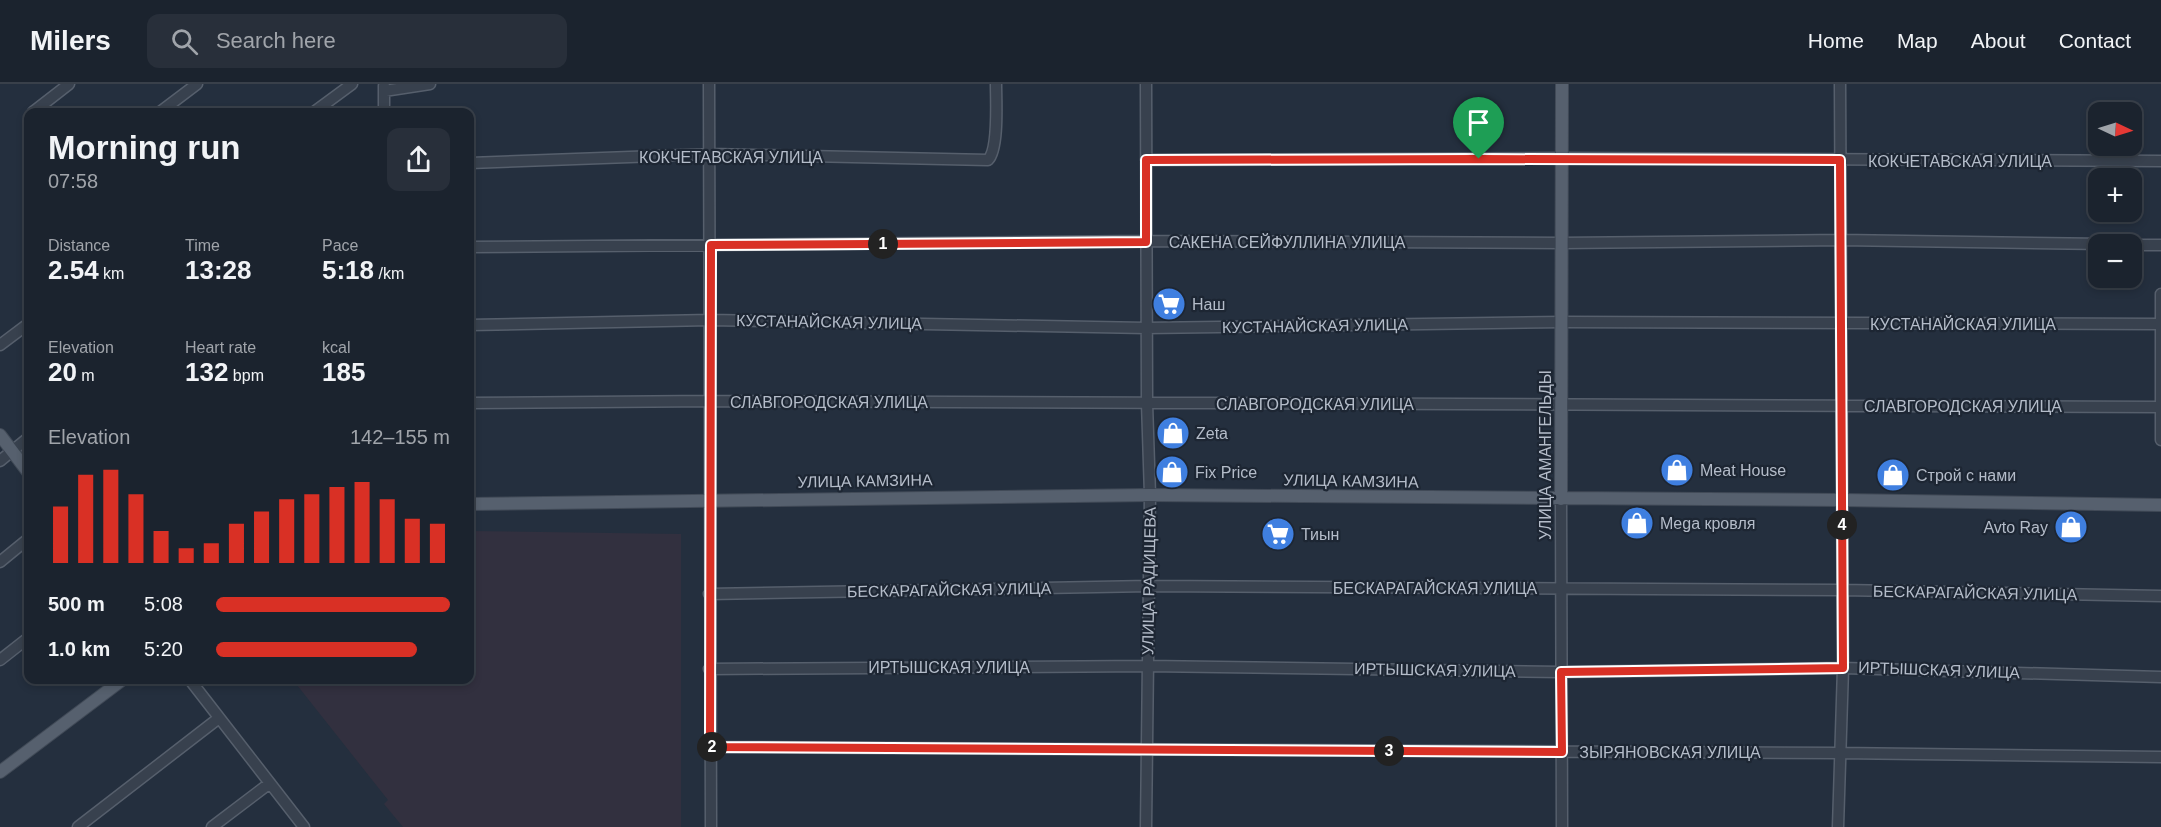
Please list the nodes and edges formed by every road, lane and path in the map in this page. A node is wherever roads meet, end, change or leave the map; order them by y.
1 (69, 84) edge
2 (197, 84) edge
3 (352, 84) edge
4 (430, 84) edge
5 (709, 84) edge
6 (996, 84) edge
7 (1146, 84) edge
8 (1562, 84) edge
9 (1840, 84) edge
10 (384, 87) edge
11 (38, 108) edge
12 (165, 108) edge
13 (319, 108) edge
14 (384, 108) edge
15 (711, 154) junction
16 (1562, 158) junction
17 (1146, 160) junction
18 (1840, 160) junction
19 (2161, 162) edge
20 (474, 163) edge
21 (1841, 240) junction
22 (1146, 242) junction
23 (1562, 243) junction
24 (2088, 244) edge
25 (711, 245) junction
26 (2142, 245) edge
27 (2161, 246) edge
28 (474, 247) edge
29 (2161, 294) edge
30 (710, 320) junction
31 (1563, 322) junction
32 (1841, 324) junction
33 (2160, 324) edge
34 (474, 325) edge
35 (24, 327) edge
36 (1146, 328) junction
37 (0, 345) edge
38 (710, 401) junction
39 (474, 403) edge
40 (1147, 404) junction
41 (1561, 405) junction
42 (1841, 405) junction
43 (2160, 406) edge
44 (0, 435) edge
45 (2161, 440) edge
46 (24, 441) edge
47 (12, 451) junction
48 (0, 461) edge
49 (24, 467) edge
50 (1150, 495) junction
51 (709, 499) junction
52 (1561, 499) junction
53 (1842, 500) junction
54 (474, 504) edge
55 (2161, 505) edge
56 (24, 542) edge
57 (0, 562) edge
58 (1149, 586) junction
59 (1560, 590) junction
60 (1842, 590) junction
61 (709, 594) junction
62 (2161, 596) edge
63 (24, 641) edge
64 (0, 660) edge
65 (1148, 666) junction
66 (1843, 668) junction
67 (709, 669) junction
68 (1561, 672) junction
69 (2161, 677) edge
70 (117, 684) edge
71 (193, 684) edge
72 (219, 718) junction
73 (710, 747) junction
74 (1147, 749) junction
75 (1562, 752) junction
76 (1839, 753) junction
77 (2161, 757) edge
78 (0, 772) edge
79 (270, 783) junction
80 (78, 827) edge
81 (212, 827) edge
82 (304, 827) edge
83 (711, 827) edge
84 (1146, 827) edge
85 (1562, 827) edge
86 (1838, 827) edge

1 - 11 street
2 - 12 street
3 - 13 street
4 - 10 street
5 - 15 street
6 - 15 street, КОКЧЕТАВСКАЯ УЛИЦА
7 - 17 street, УЛИЦА РАДИЩЕВА
8 - 16 main road, УЛИЦА АМАНГЕЛЬДЫ
9 - 18 street
10 - 14 street
15 - 20 street, КОКЧЕТАВСКАЯ УЛИЦА
15 - 25 street
16 - 17 street, КОКЧЕТАВСКАЯ УЛИЦА
16 - 18 street, КОКЧЕТАВСКАЯ УЛИЦА
16 - 23 main road, УЛИЦА АМАНГЕЛЬДЫ
17 - 22 street, УЛИЦА РАДИЩЕВА
18 - 19 street, КОКЧЕТАВСКАЯ УЛИЦА
18 - 21 street
21 - 23 street, САКЕНА СЕЙФУЛЛИНА УЛИЦА
21 - 24 street, САКЕНА СЕЙФУЛЛИНА УЛИЦА
21 - 32 street
22 - 23 street, САКЕНА СЕЙФУЛЛИНА УЛИЦА
22 - 25 street, САКЕНА СЕЙФУЛЛИНА УЛИЦА
22 - 36 street, УЛИЦА РАДИЩЕВА
23 - 31 main road, УЛИЦА АМАНГЕЛЬДЫ
25 - 28 street, САКЕНА СЕЙФУЛЛИНА УЛИЦА
25 - 30 street
26 - 27 street
29 - 33 street
30 - 34 street, КУСТАНАЙСКАЯ УЛИЦА
30 - 36 street, КУСТАНАЙСКАЯ УЛИЦА
30 - 38 street
31 - 32 street, КУСТАНАЙСКАЯ УЛИЦА
31 - 36 street, КУСТАНАЙСКАЯ УЛИЦА
31 - 41 main road, УЛИЦА АМАНГЕЛЬДЫ
32 - 33 street, КУСТАНАЙСКАЯ УЛИЦА
32 - 42 street
33 - 43 street
35 - 37 street
36 - 40 street, УЛИЦА РАДИЩЕВА
38 - 39 street, СЛАВГОРОДСКАЯ УЛИЦА
38 - 40 street, СЛАВГОРОДСКАЯ УЛИЦА
38 - 51 street
40 - 41 street, СЛАВГОРОДСКАЯ УЛИЦА
40 - 50 street, УЛИЦА РАДИЩЕВА
41 - 42 street, СЛАВГОРОДСКАЯ УЛИЦА
41 - 52 main road, УЛИЦА АМАНГЕЛЬДЫ
42 - 43 street, СЛАВГОРОДСКАЯ УЛИЦА
42 - 53 street
43 - 45 street
44 - 47 main road
46 - 47 street
47 - 48 street
47 - 49 main road
50 - 51 main road, УЛИЦА КАМЗИНА
50 - 52 main road, УЛИЦА КАМЗИНА
50 - 58 street, УЛИЦА РАДИЩЕВА
51 - 54 main road, УЛИЦА КАМЗИНА
51 - 61 street
52 - 53 main road, УЛИЦА КАМЗИНА
52 - 59 street, УЛИЦА АМАНГЕЛЬДЫ
53 - 55 main road, УЛИЦА КАМЗИНА
53 - 60 street
56 - 57 street
58 - 59 street, БЕСКАРАГАЙСКАЯ УЛИЦА
58 - 61 street, БЕСКАРАГАЙСКАЯ УЛИЦА
58 - 65 street, УЛИЦА РАДИЩЕВА
59 - 60 street, БЕСКАРАГАЙСКАЯ УЛИЦА
59 - 68 street, УЛИЦА АМАНГЕЛЬДЫ
60 - 62 street, БЕСКАРАГАЙСКАЯ УЛИЦА
60 - 66 street
61 - 67 street
63 - 64 street
65 - 67 street, ИРТЫШСКАЯ УЛИЦА
65 - 68 street, ИРТЫШСКАЯ УЛИЦА
65 - 74 street, УЛИЦА РАДИЩЕВА
66 - 68 street, ИРТЫШСКАЯ УЛИЦА
66 - 69 street, ИРТЫШСКАЯ УЛИЦА
66 - 76 street
67 - 73 street
68 - 75 street, УЛИЦА АМАНГЕЛЬДЫ
70 - 78 main road
71 - 72 street
72 - 79 street
72 - 80 street
73 - 74 street, ЗЫРЯНОВСКАЯ УЛИЦА
73 - 83 street
74 - 75 street, ЗЫРЯНОВСКАЯ УЛИЦА
74 - 84 street, УЛИЦА РАДИЩЕВА
75 - 76 street, ЗЫРЯНОВСКАЯ УЛИЦА
75 - 85 street, УЛИЦА АМАНГЕЛЬДЫ
76 - 77 street, ЗЫРЯНОВСКАЯ УЛИЦА
76 - 86 street
79 - 81 street
79 - 82 street

